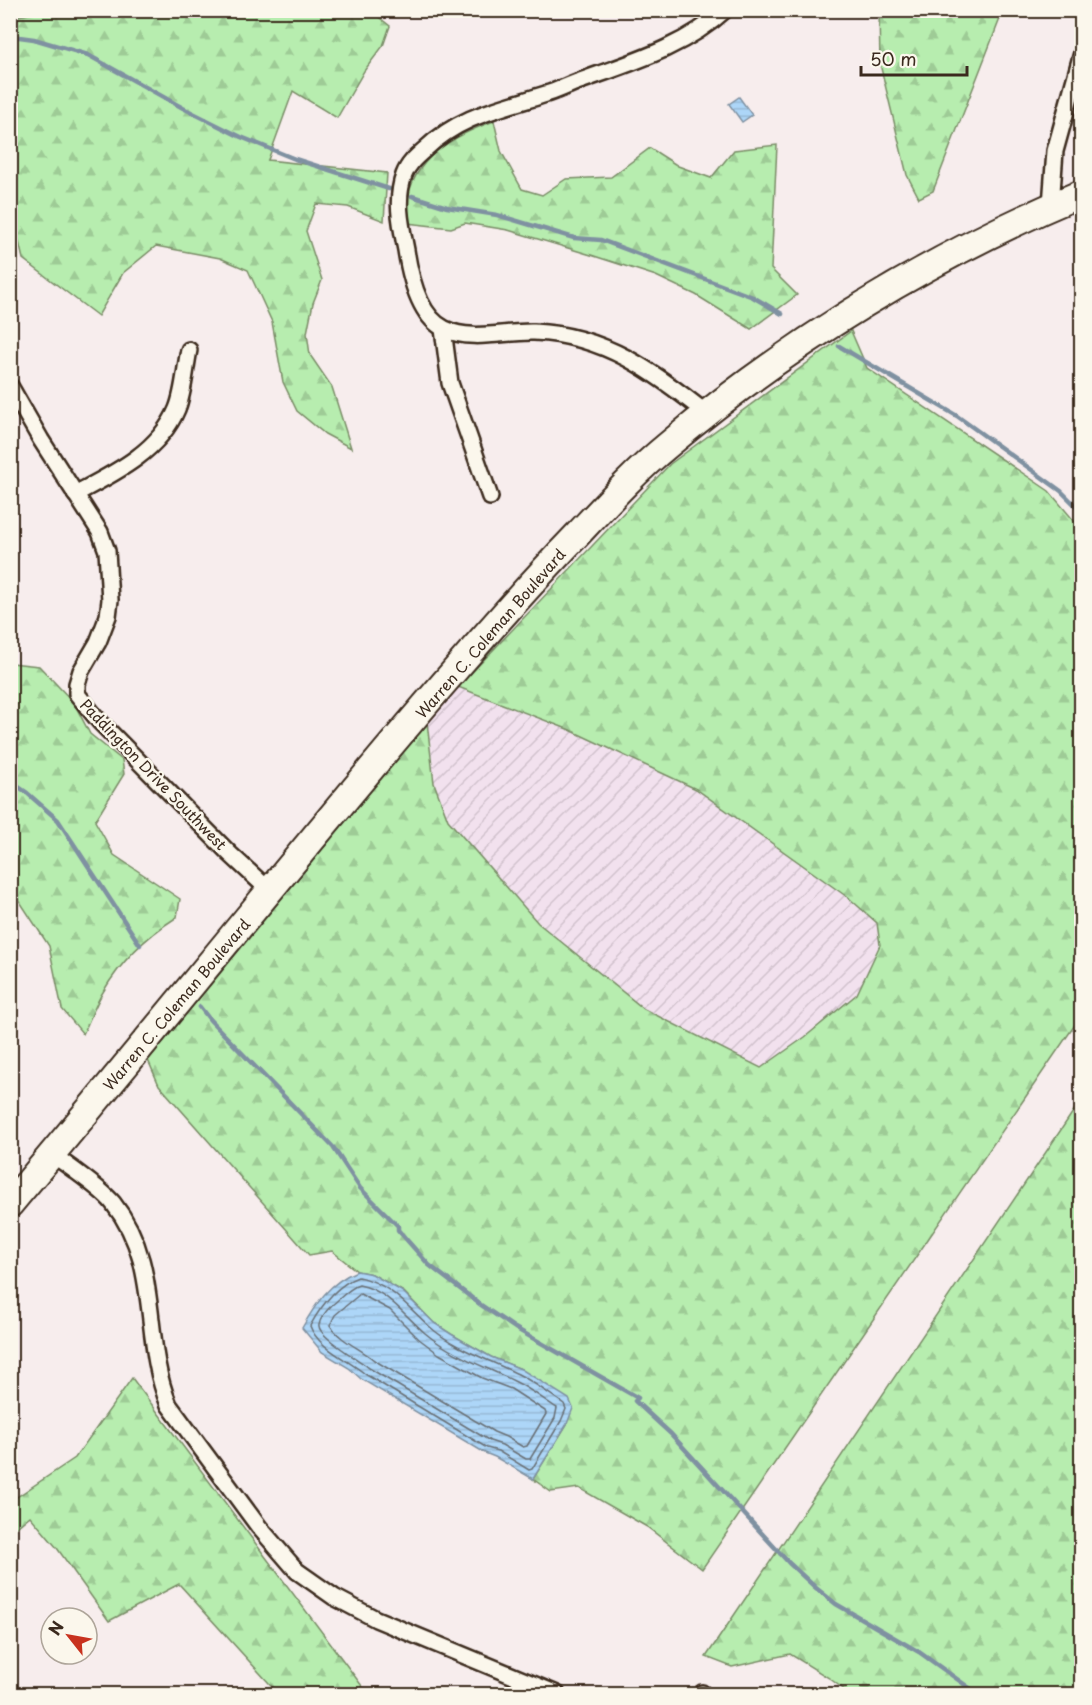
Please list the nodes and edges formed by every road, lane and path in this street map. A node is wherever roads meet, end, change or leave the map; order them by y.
1 (725, 10) edge
2 (1082, 53) edge
3 (1082, 193) edge
4 (1052, 205) junction
5 (443, 329) junction
6 (189, 350) dead end
7 (10, 386) edge
8 (707, 414) junction
9 (75, 494) junction
10 (490, 497) dead end
11 (270, 891) junction
12 (52, 1154) junction
13 (10, 1204) edge
14 (556, 1695) edge

1 - 5 street
2 - 4 street
3 - 4 highway, Warren C. Coleman Boulevard
4 - 8 highway, Warren C. Coleman Boulevard
5 - 8 street
5 - 10 street
6 - 9 street
7 - 9 street, Paddington Drive Southwest
8 - 11 highway, Warren C. Coleman Boulevard
9 - 11 street, Paddington Drive Southwest
11 - 12 highway, Warren C. Coleman Boulevard
12 - 13 highway, Warren C. Coleman Boulevard
12 - 14 street

